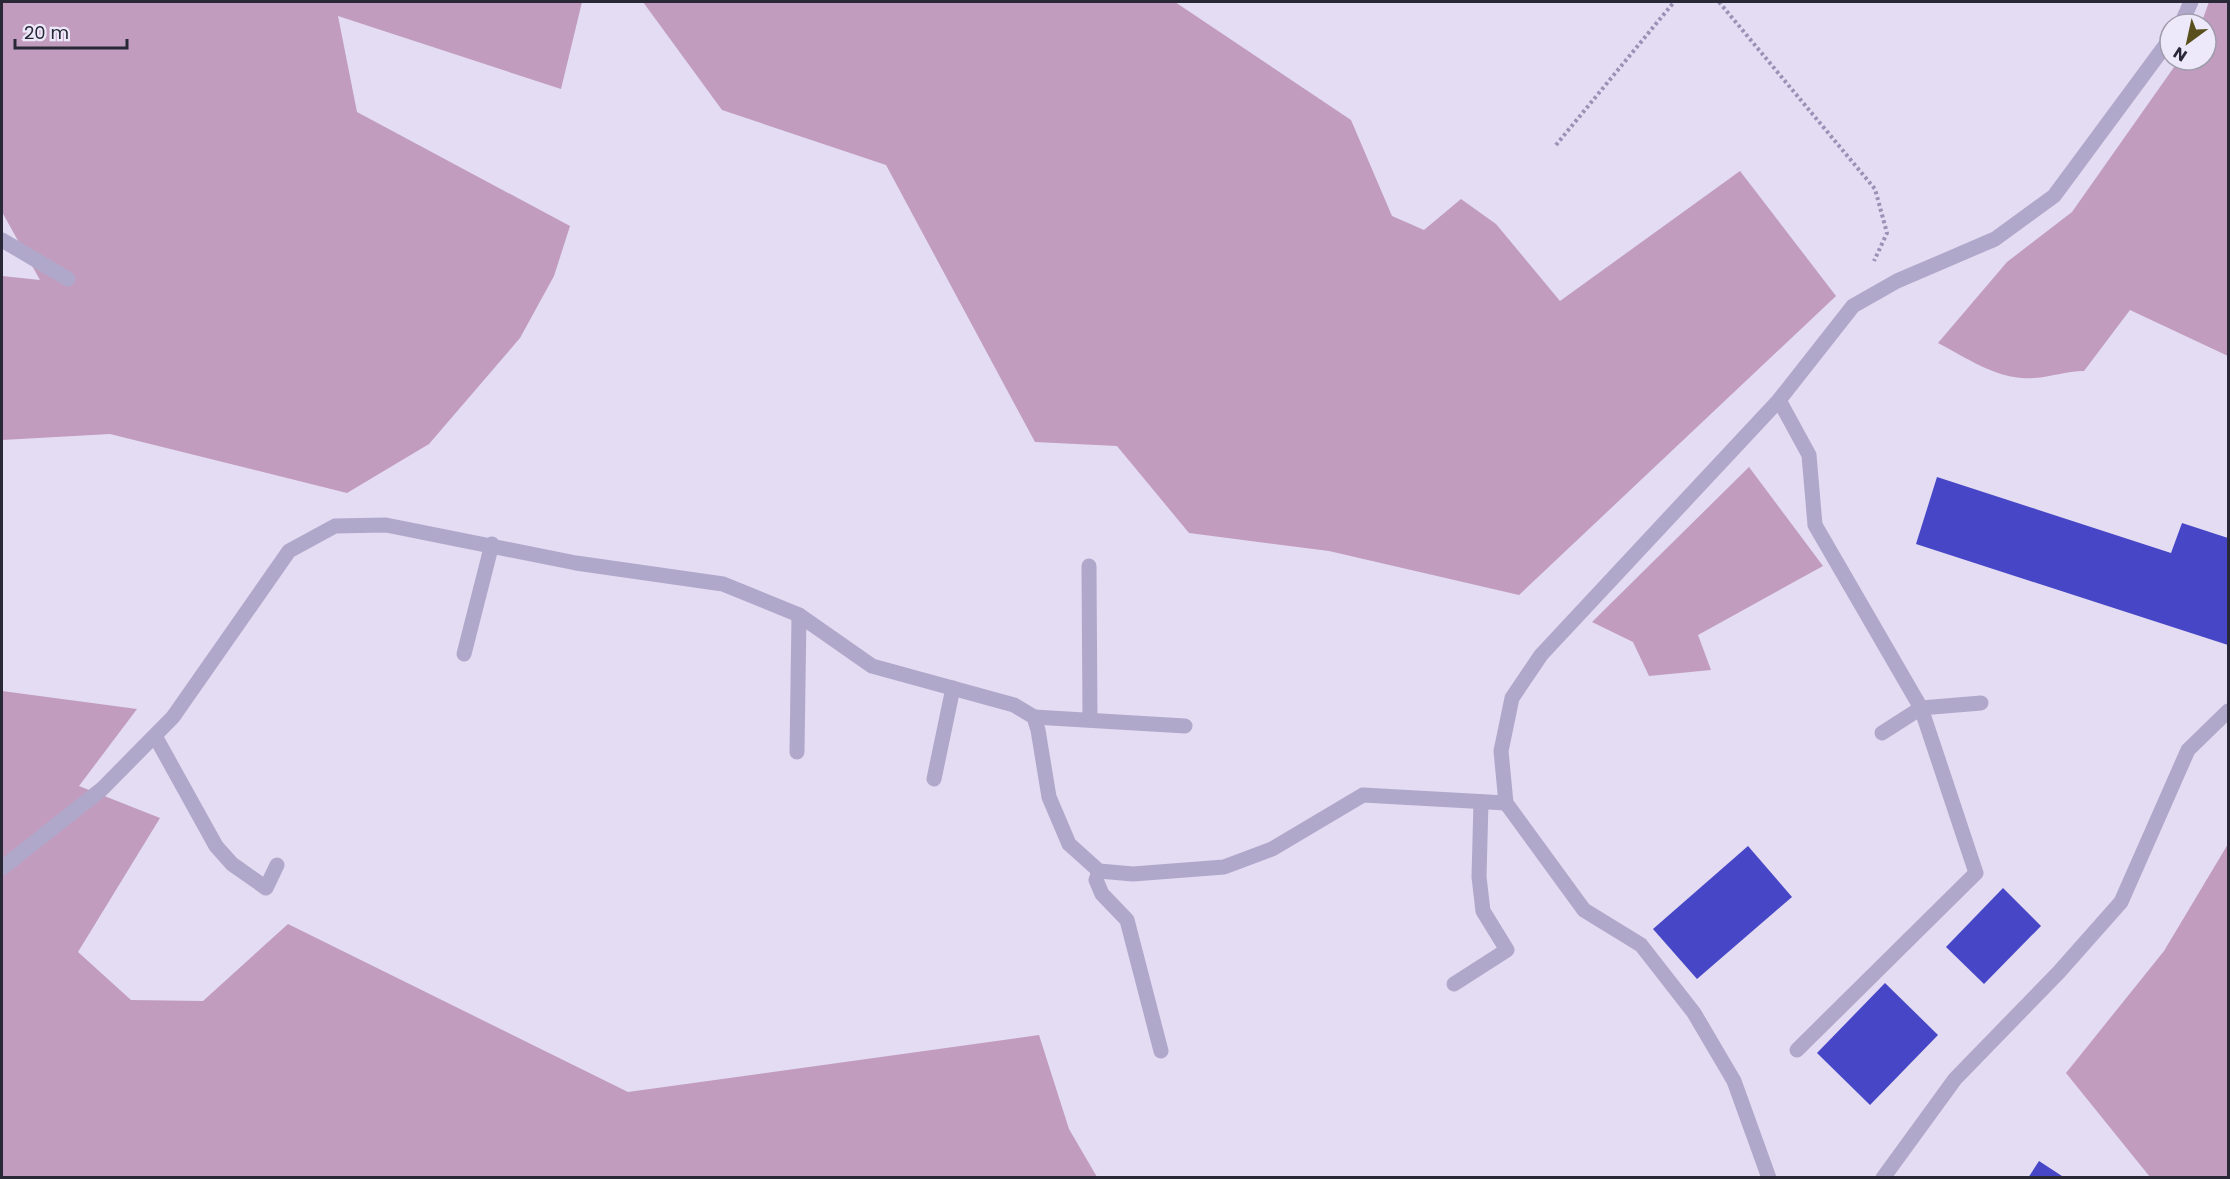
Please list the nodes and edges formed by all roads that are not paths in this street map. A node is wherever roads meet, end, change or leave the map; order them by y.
1 (2158, 55) edge
2 (2, 240) edge
3 (68, 279) dead end
4 (1779, 400) junction
5 (492, 544) junction
6 (1089, 566) dead end
7 (799, 615) junction
8 (464, 654) dead end
9 (953, 688) junction
10 (1981, 704) dead end
11 (1921, 708) junction
12 (2229, 711) edge
13 (1034, 717) junction
14 (1090, 720) junction
15 (1185, 726) dead end
16 (1882, 733) dead end
17 (155, 736) junction
18 (797, 752) dead end
19 (934, 779) dead end
20 (1481, 802) junction
21 (1506, 804) junction
22 (278, 865) dead end
23 (2, 868) edge
24 (1099, 871) junction
25 (1454, 984) dead end
26 (1797, 1050) dead end
27 (1161, 1051) dead end
28 (1769, 1178) edge
29 (1883, 1178) edge

1 - 4 street
2 - 3 street
4 - 11 street
4 - 21 street
5 - 7 street
5 - 8 street
5 - 17 street
6 - 14 street
7 - 9 street
7 - 18 street
9 - 13 street
9 - 19 street
10 - 11 street
11 - 16 street
11 - 26 street
12 - 29 street
13 - 14 street
13 - 24 street
14 - 15 street
17 - 22 street
17 - 23 street
20 - 21 street
20 - 24 street
20 - 25 street
21 - 28 street
24 - 27 street

